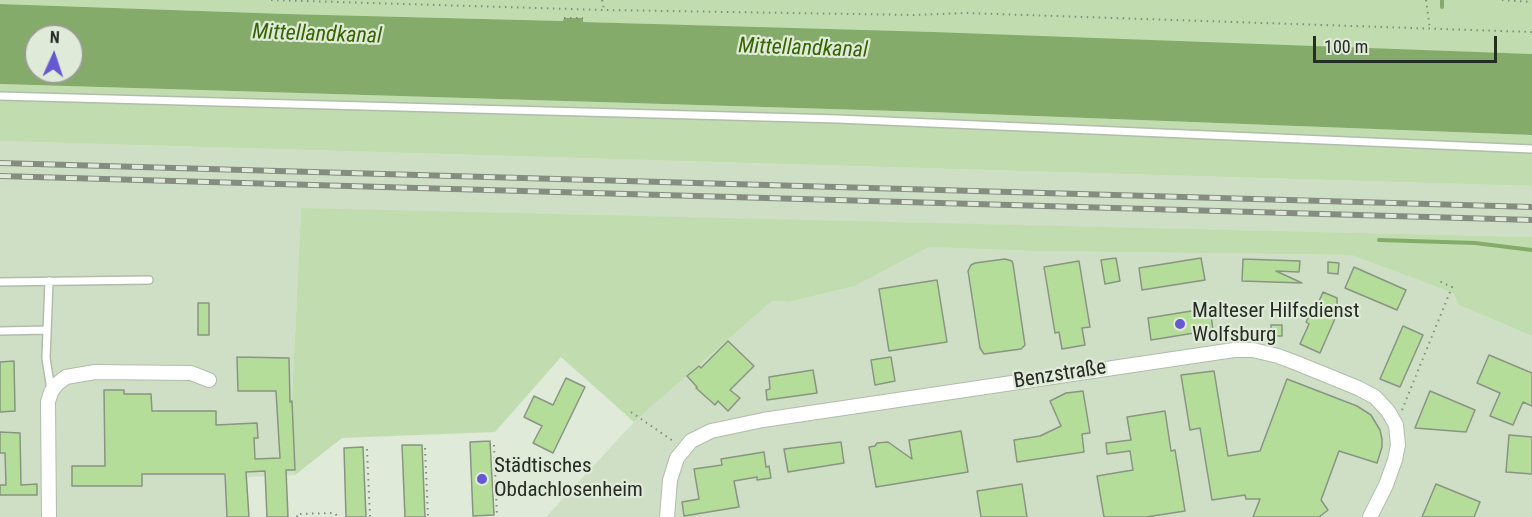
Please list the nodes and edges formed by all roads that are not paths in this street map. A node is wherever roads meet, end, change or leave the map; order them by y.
1 (0, 96) edge
2 (1532, 149) edge
3 (149, 280) dead end
4 (49, 281) junction
5 (0, 282) edge
6 (47, 330) junction
7 (0, 331) edge
8 (209, 380) dead end
9 (51, 392) junction
10 (50, 517) edge
11 (667, 517) edge
12 (1370, 517) edge

1 - 2 lane
3 - 4 lane
4 - 5 lane
4 - 6 lane
6 - 7 lane
6 - 9 lane
8 - 9 street
9 - 10 street
11 - 12 street, Benzstraße

